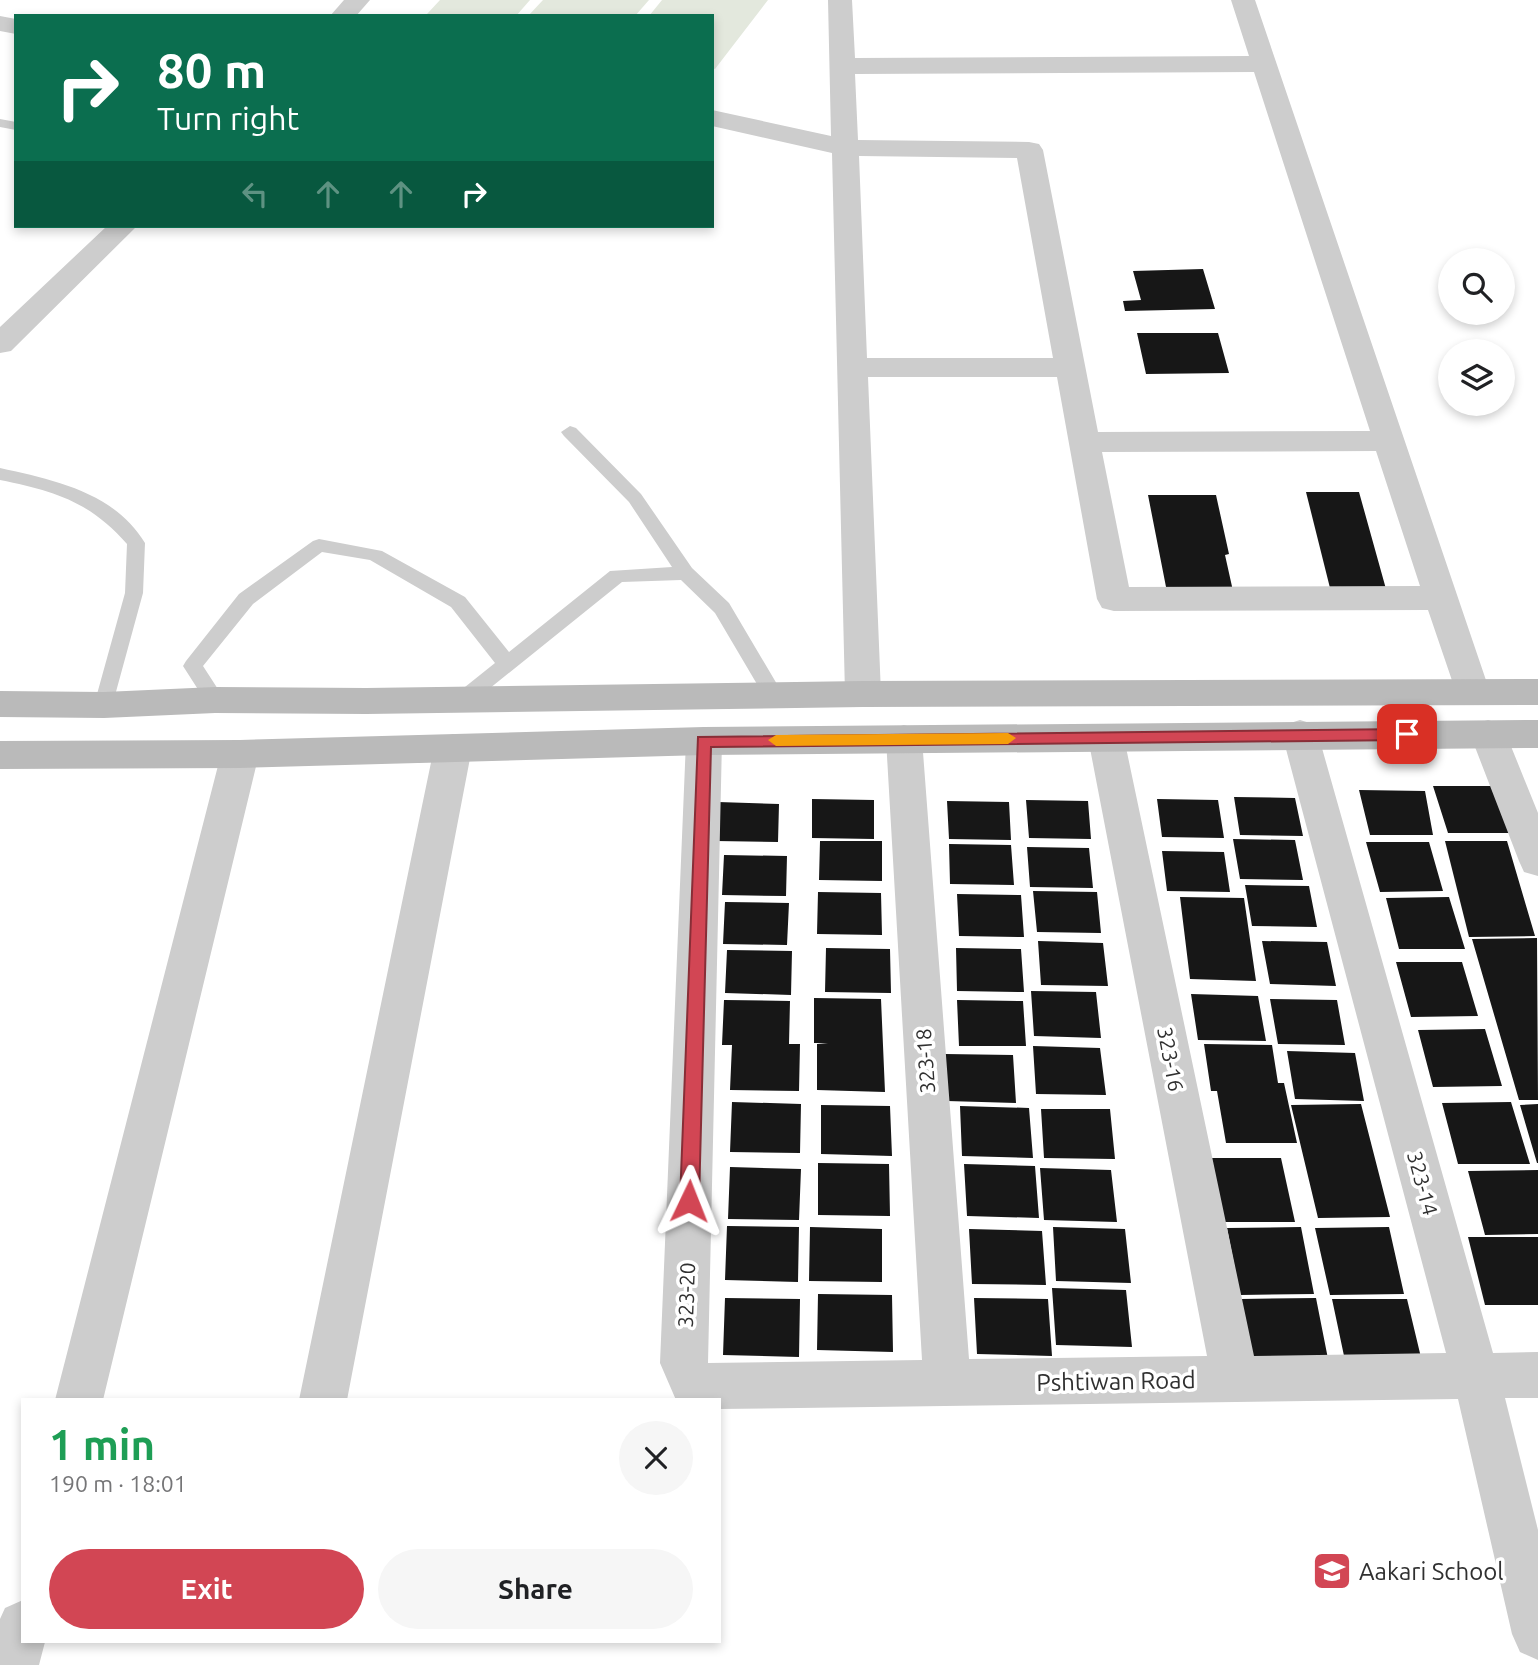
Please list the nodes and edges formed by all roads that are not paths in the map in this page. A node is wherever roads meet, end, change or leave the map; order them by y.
1 (358, 0) edge
2 (840, 0) edge
3 (1243, 0) edge
4 (344, 14) edge
5 (1264, 64) junction
6 (844, 66) junction
7 (714, 118) edge
8 (847, 148) junction
9 (121, 228) edge
10 (0, 344) edge
11 (854, 367) junction
12 (1070, 369) junction
13 (570, 432) dead end
14 (1389, 441) junction
15 (1084, 442) junction
16 (0, 474) edge
17 (685, 573) junction
18 (1441, 598) junction
19 (507, 664) junction
20 (1472, 692) junction
21 (1538, 692) edge
22 (863, 694) junction
23 (774, 696) junction
24 (215, 700) junction
25 (462, 700) junction
26 (366, 701) junction
27 (0, 704) edge
28 (104, 705) junction
29 (1300, 734) junction
30 (1488, 734) junction
31 (1538, 734) edge
32 (1107, 738) junction
33 (904, 739) junction
34 (704, 741) junction
35 (453, 748) junction
36 (358, 751) junction
37 (240, 754) junction
38 (0, 755) edge
39 (1538, 861) edge
40 (1538, 1375) edge
41 (1476, 1376) junction
42 (1235, 1380) junction
43 (947, 1383) junction
44 (694, 1386) joint
45 (79, 1398) edge
46 (323, 1398) edge
47 (21, 1634) edge
48 (1538, 1634) edge
49 (13, 1665) edge

1 - 4 street
2 - 6 street
3 - 5 street
5 - 6 street
5 - 14 street
6 - 8 street
7 - 8 street
8 - 11 street
8 - 12 street
9 - 10 street
11 - 12 street
11 - 22 street
12 - 15 street
13 - 17 lane
14 - 15 street
14 - 18 street
15 - 18 street
16 - 28 lane
17 - 19 lane
17 - 23 lane
18 - 20 street
19 - 24 lane
19 - 25 lane
20 - 21 street
20 - 22 street
22 - 23 street
23 - 25 street
24 - 26 street
24 - 28 street
25 - 26 street
26 - 36 street
27 - 28 street
29 - 30 street
29 - 32 street
29 - 41 street, 323-14
30 - 31 street
30 - 39 street
32 - 33 street
32 - 42 street, 323-16
33 - 34 street
33 - 43 street, 323-18
34 - 35 street
34 - 44 street, 323-20
35 - 36 street
35 - 46 street
36 - 37 street
37 - 38 street
37 - 45 street
40 - 41 street, Pshtiwan Road
41 - 42 street, Pshtiwan Road
41 - 48 street, 323-14
42 - 43 street, Pshtiwan Road
43 - 44 street, Pshtiwan Road
47 - 49 street

